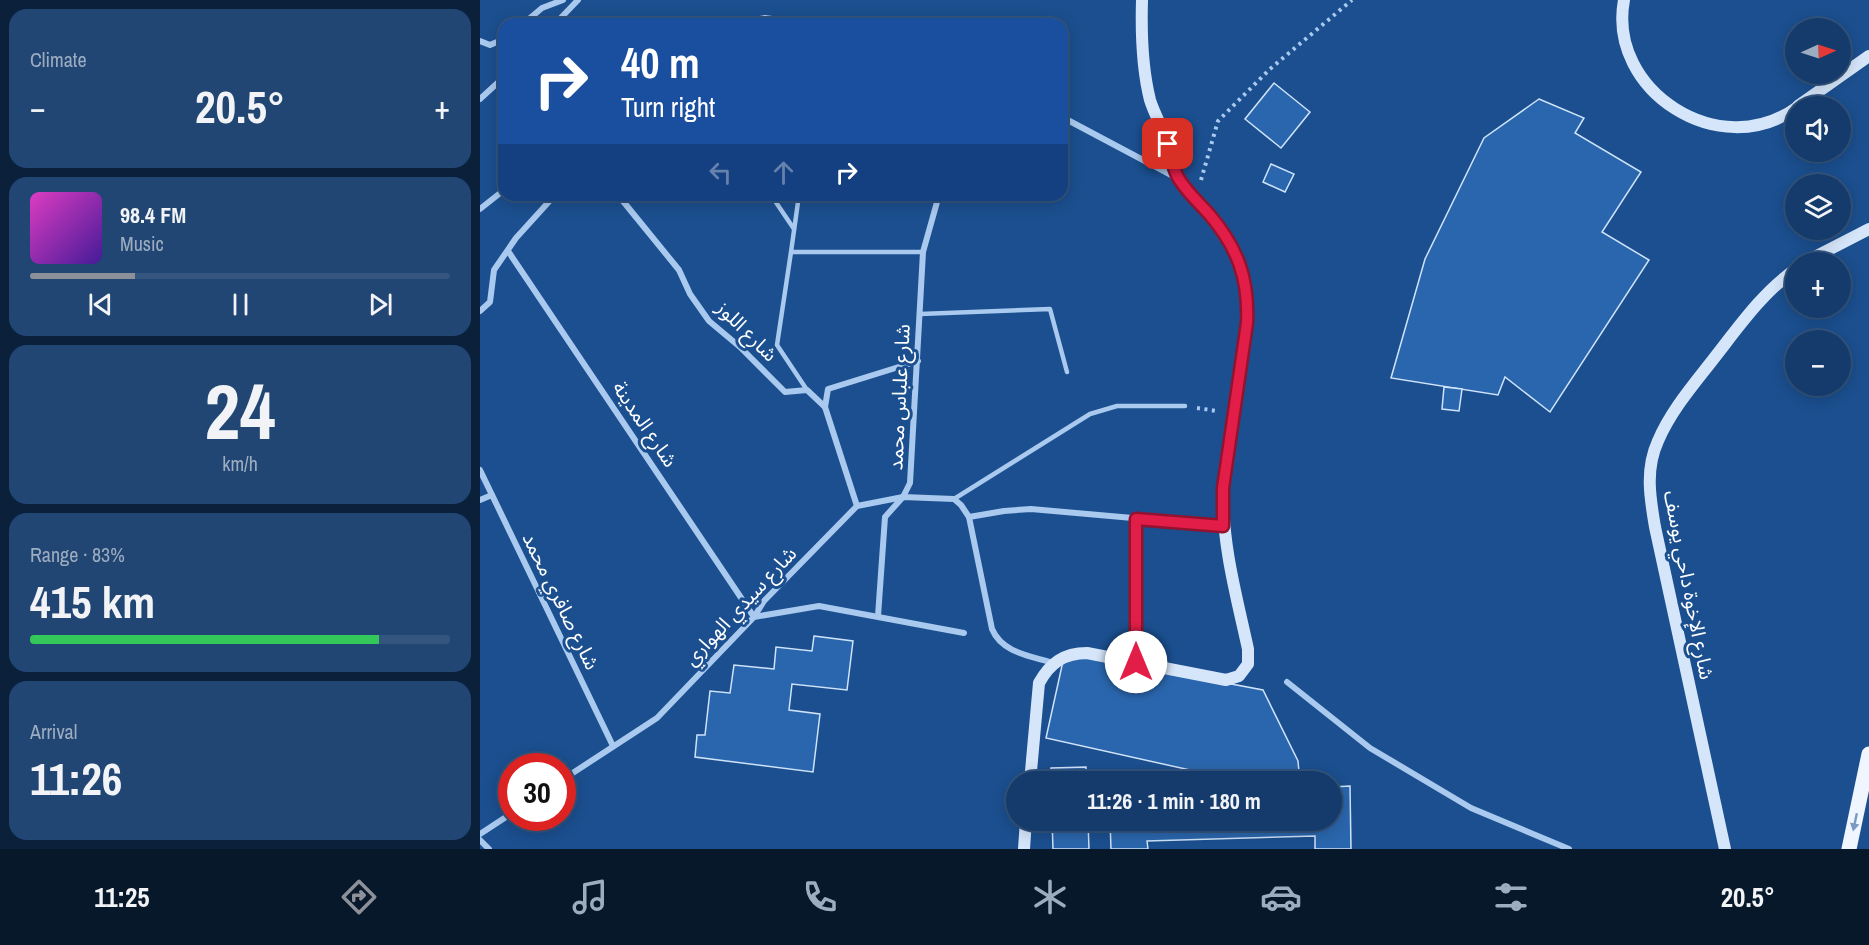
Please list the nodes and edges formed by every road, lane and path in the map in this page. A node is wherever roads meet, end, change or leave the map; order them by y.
1 (563, 0) edge
2 (578, 0) edge
3 (1142, 0) edge
4 (1352, 0) edge
5 (1624, 0) edge
6 (530, 18) edge
7 (561, 18) edge
8 (480, 41) edge
9 (498, 42) edge
10 (1869, 56) edge
11 (498, 82) edge
12 (1813, 96) edge
13 (480, 99) edge
14 (1785, 114) edge
15 (1068, 120) edge
16 (1178, 178) junction
17 (498, 195) edge
18 (1196, 199) junction
19 (550, 201) edge
20 (623, 201) edge
21 (775, 201) edge
22 (798, 201) edge
23 (937, 201) edge
24 (480, 209) edge
25 (794, 229) junction
26 (1869, 229) edge
27 (508, 251) junction
28 (790, 252) junction
29 (924, 252) junction
30 (1824, 252) edge
31 (1785, 278) edge
32 (480, 311) edge
33 (920, 314) junction
34 (918, 361) junction
35 (1067, 372) dead end
36 (807, 390) junction
37 (1185, 406) joint
38 (825, 407) junction
39 (1235, 414) junction
40 (480, 470) edge
41 (492, 495) junction
42 (903, 497) junction
43 (954, 499) junction
44 (480, 500) edge
45 (857, 506) junction
46 (969, 517) junction
47 (1136, 519) junction
48 (1223, 526) junction
49 (878, 616) junction
50 (754, 617) junction
51 (964, 633) dead end
52 (1136, 662) junction
53 (1053, 663) junction
54 (1287, 682) dead end
55 (613, 746) junction
56 (1869, 754) edge
57 (576, 771) edge
58 (1031, 771) edge
59 (498, 822) edge
60 (1025, 831) edge
61 (480, 834) edge
62 (480, 840) edge
63 (489, 849) edge
64 (1024, 849) edge
65 (1569, 849) edge
66 (1725, 849) edge
67 (1850, 849) edge

1 - 6 street
2 - 7 street
3 - 16 street
4 - 18 path
5 - 14 street
8 - 9 street
10 - 12 street
11 - 13 street
15 - 16 street
16 - 18 street
17 - 24 street
18 - 39 street
19 - 27 street
20 - 36 street, شارع اللوز
21 - 25 lane
22 - 25 lane
23 - 29 street, شارع علباس محمد
25 - 28 lane
26 - 30 street
27 - 32 street
27 - 50 street, شارع المدينة
28 - 29 lane
28 - 36 lane
29 - 33 street, شارع علباس محمد
31 - 66 street, شارع الإخوة داحي يوسف
33 - 34 street, شارع علباس محمد
33 - 35 lane, شارع علباس محمد
34 - 38 street
34 - 42 street, شارع علباس محمد
36 - 38 street
37 - 39 path
37 - 43 lane
38 - 45 street
39 - 48 street
40 - 41 street, شارع صافري محمد
41 - 44 street
41 - 55 street, شارع صافري محمد
42 - 43 street
42 - 45 street
42 - 49 street, شارع علباس محمد
43 - 46 street
45 - 50 street, شارع سيدي الهواري
46 - 47 street
46 - 53 street
47 - 48 street
47 - 52 street
48 - 52 street
49 - 50 street
49 - 51 street
50 - 55 street, شارع سيدي الهواري
52 - 53 street
53 - 58 street
54 - 65 street
55 - 57 street, شارع سيدي الهواري
56 -> 67 main road
59 - 61 street
60 - 64 street
62 - 63 street

